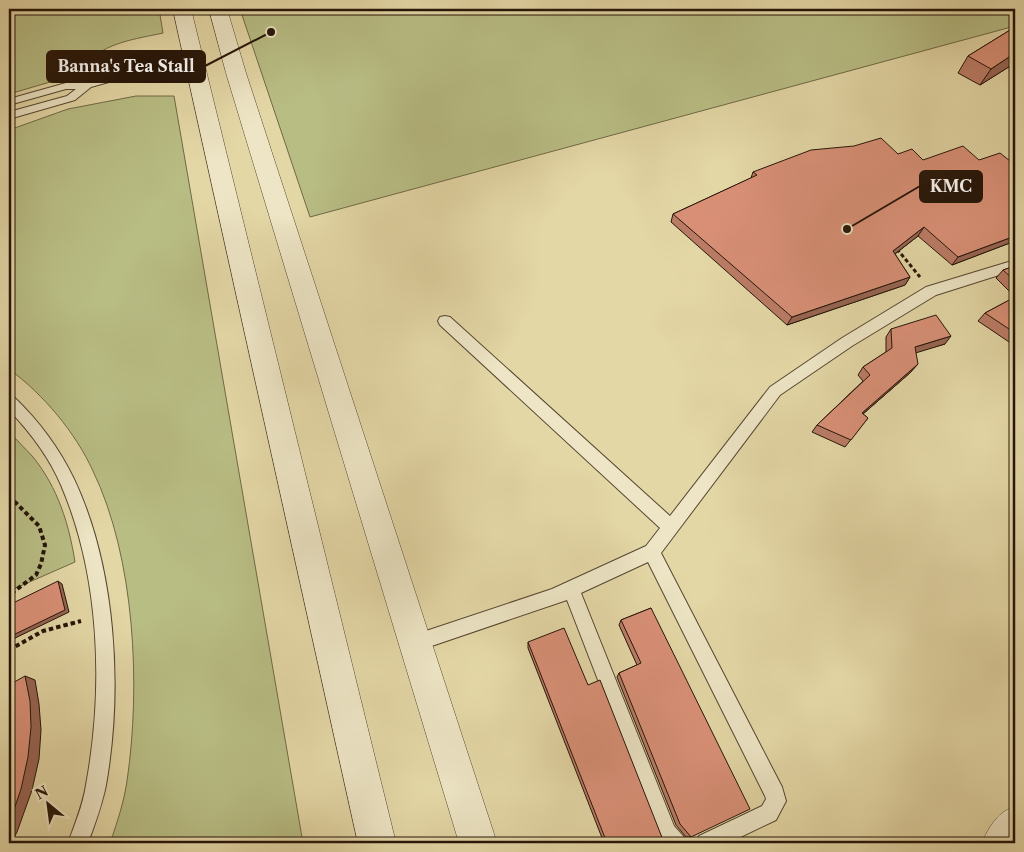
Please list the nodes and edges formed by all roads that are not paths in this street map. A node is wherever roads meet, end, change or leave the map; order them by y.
1 (182, 9) edge
2 (218, 9) edge
3 (228, 46) junction
4 (194, 55) junction
5 (88, 86) junction
6 (9, 102) edge
7 (9, 116) edge
8 (1015, 265) edge
9 (445, 321) dead end
10 (9, 401) edge
11 (671, 527) junction
12 (652, 552) junction
13 (571, 590) junction
14 (414, 643) junction
15 (1015, 824) edge
16 (78, 843) edge
17 (377, 843) edge
18 (478, 843) edge
19 (676, 843) edge
20 (706, 843) edge
21 (1001, 843) edge

1 - 4 street
2 - 3 street
3 - 4 street
3 - 14 street
4 - 5 lane
4 - 17 street
5 - 6 lane
5 - 7 lane
8 - 11 lane
9 - 11 lane
10 - 16 lane
11 - 12 lane
12 - 13 lane
12 - 20 lane
13 - 14 lane
13 - 19 lane
14 - 18 street
15 - 21 street

